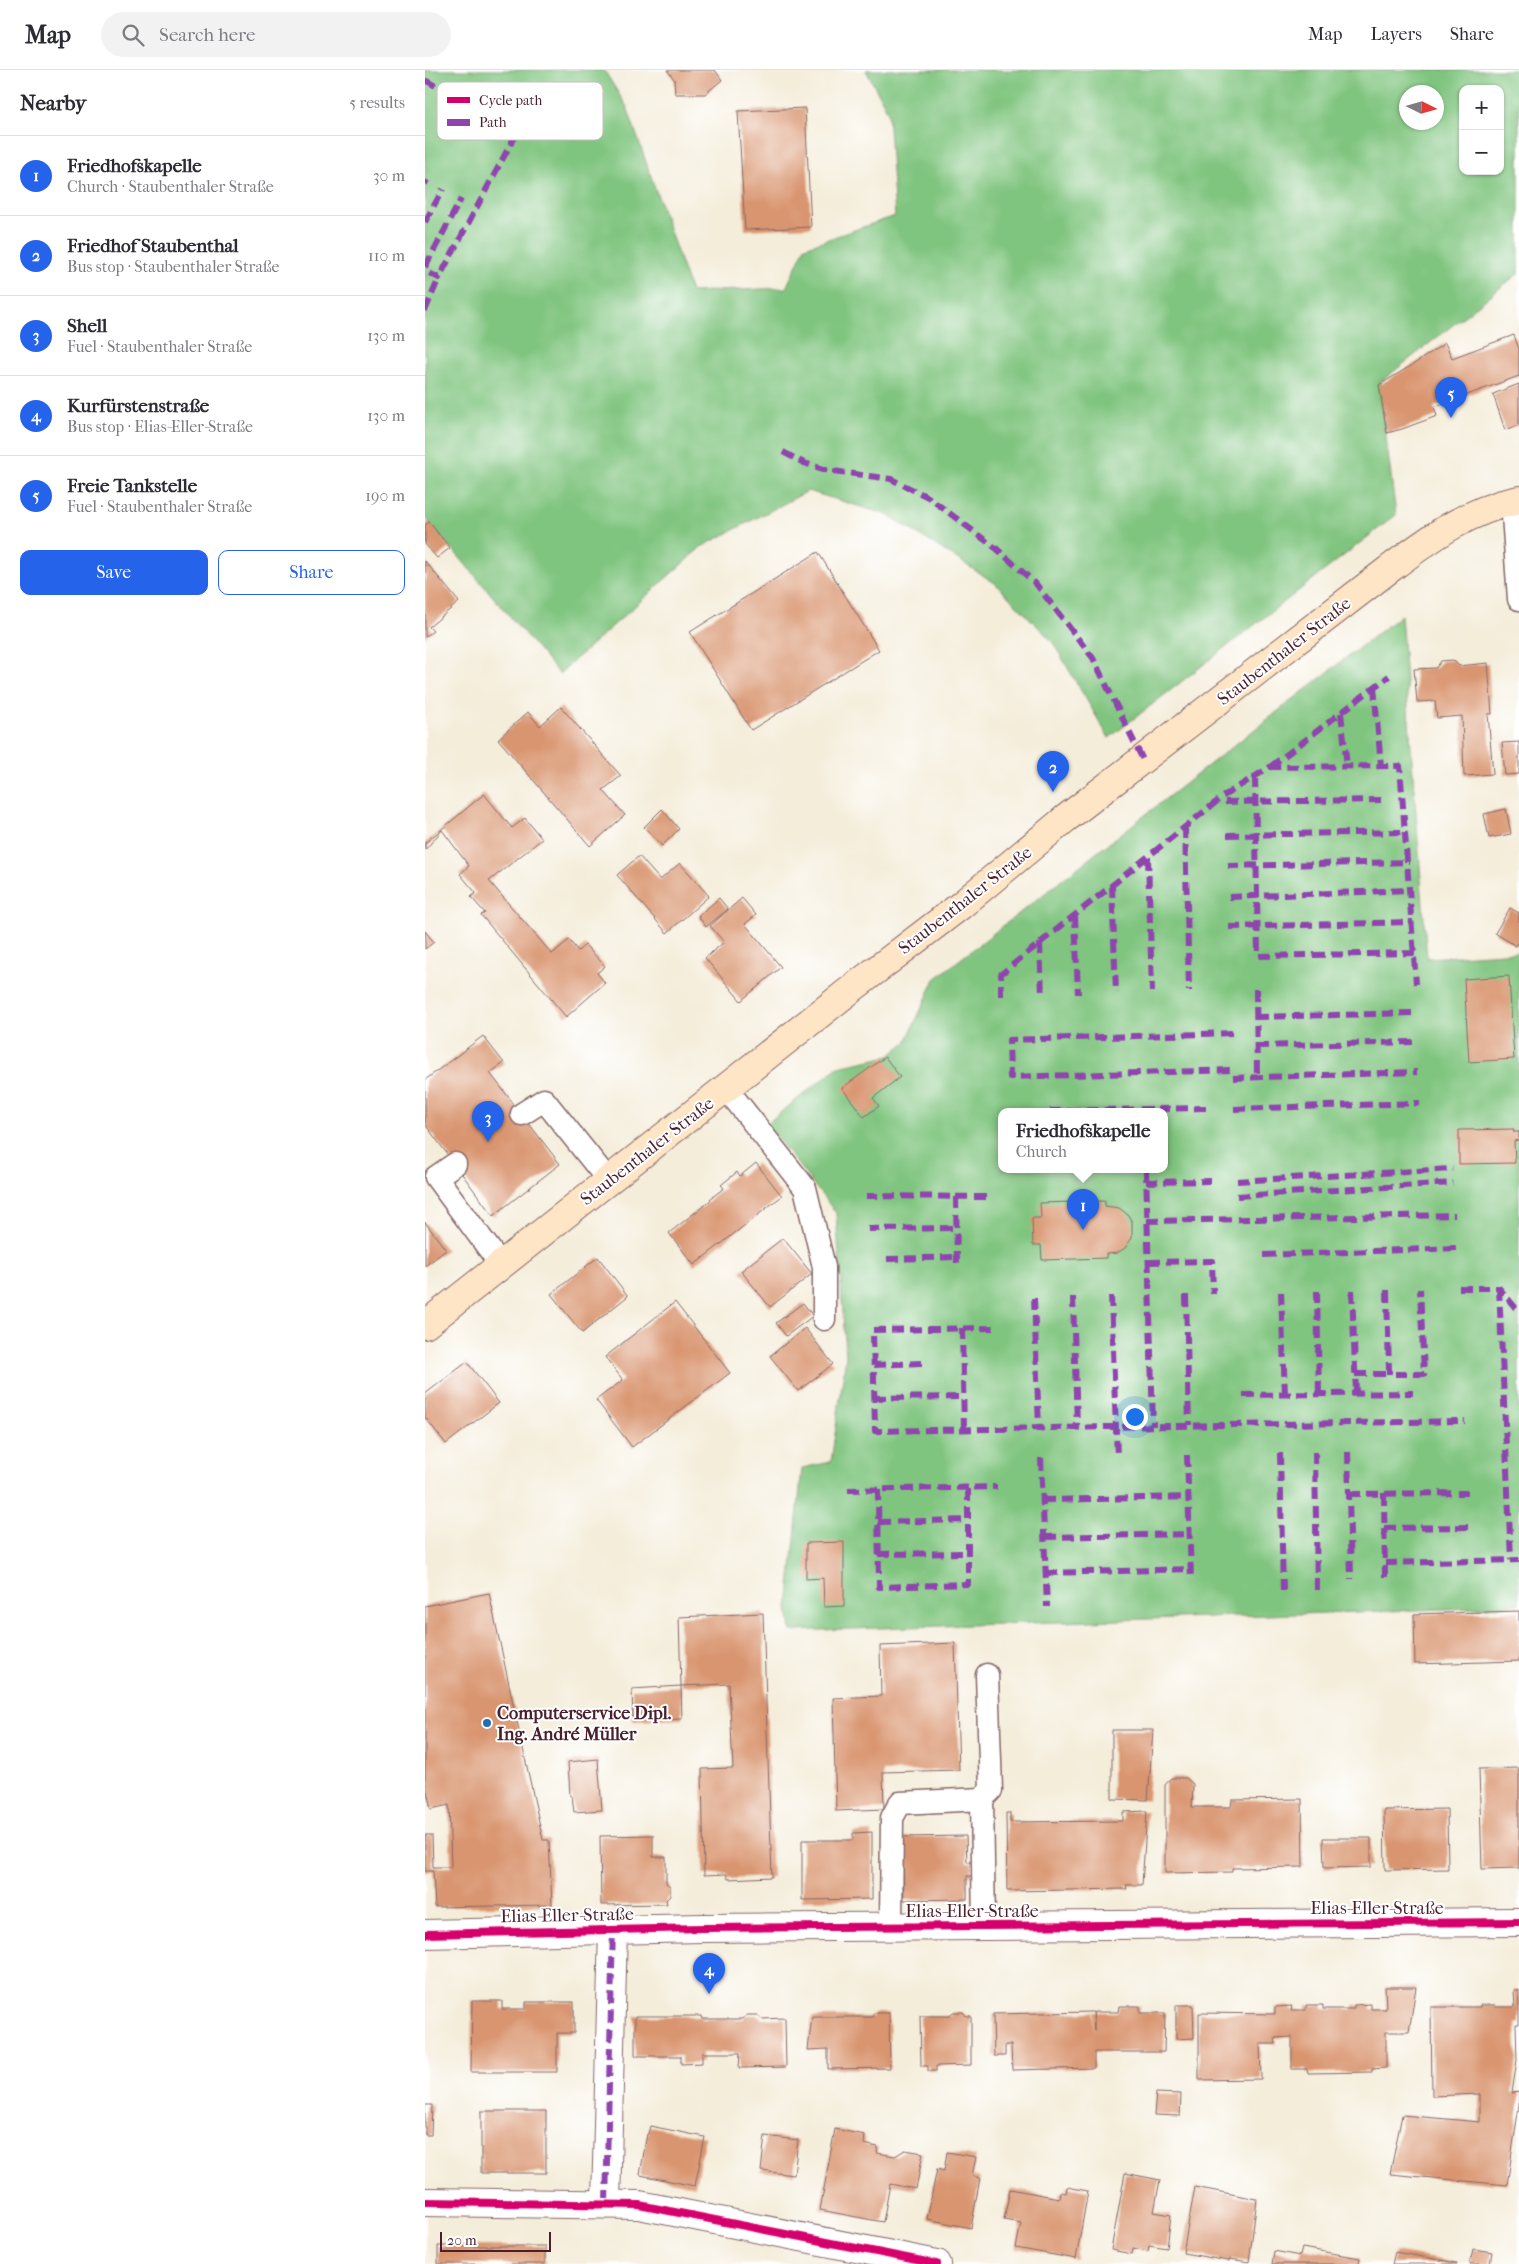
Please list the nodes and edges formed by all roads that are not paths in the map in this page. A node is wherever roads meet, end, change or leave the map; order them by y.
1 (1515, 501) edge
2 (1519, 599) edge
3 (726, 1088) junction
4 (522, 1114) dead end
5 (455, 1164) dead end
6 (608, 1180) junction
7 (501, 1265) junction
8 (823, 1319) dead end
9 (425, 1325) edge
10 (987, 1675) dead end
11 (982, 1799) junction
12 (1519, 1922) edge
13 (984, 1926) junction
14 (891, 1927) junction
15 (613, 1929) junction
16 (425, 1934) edge
17 (425, 2202) edge
18 (607, 2203) junction
19 (937, 2264) edge

1 - 2 lane
1 - 3 main road, Staubenthaler Straße
3 - 6 main road, Staubenthaler Straße
3 - 8 lane
4 - 6 lane
5 - 7 lane
6 - 7 main road, Staubenthaler Straße
7 - 9 main road, Staubenthaler Straße
10 - 11 lane
11 - 13 lane
11 - 14 lane
12 - 13 street, Elias-Eller-Straße
13 - 14 street, Elias-Eller-Straße
14 - 15 street, Elias-Eller-Straße
15 - 16 street, Elias-Eller-Straße
15 - 18 street
17 - 18 street
18 - 19 street

